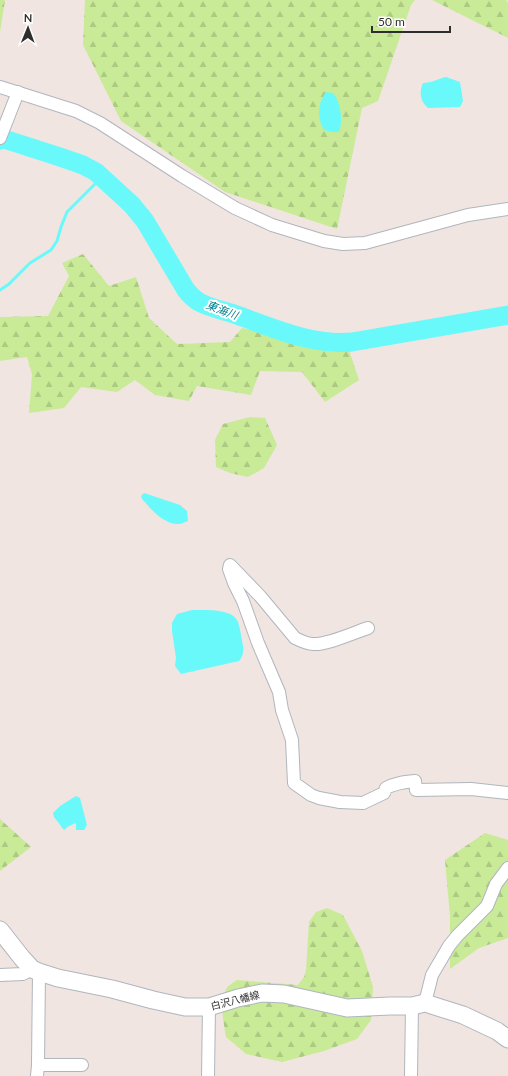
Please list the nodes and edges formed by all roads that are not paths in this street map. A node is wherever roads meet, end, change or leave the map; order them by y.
1 (0, 87) edge
2 (18, 92) junction
3 (2, 134) edge
4 (508, 209) edge
5 (368, 628) dead end
6 (508, 794) edge
7 (508, 868) edge
8 (0, 930) edge
9 (36, 970) junction
10 (0, 975) edge
11 (418, 1005) junction
12 (209, 1007) junction
13 (508, 1039) edge
14 (82, 1065) dead end
15 (37, 1070) edge
16 (208, 1076) edge
17 (411, 1076) edge

1 - 2 street
2 - 3 street
2 - 4 street
5 - 6 street
7 - 11 street
8 - 9 main road
9 - 10 street
9 - 12 main road, 白沢八幡線
9 - 15 street
11 - 12 main road, 白沢八幡線
11 - 13 main road, 白沢八幡線
11 - 17 street
12 - 16 street
14 - 15 street

